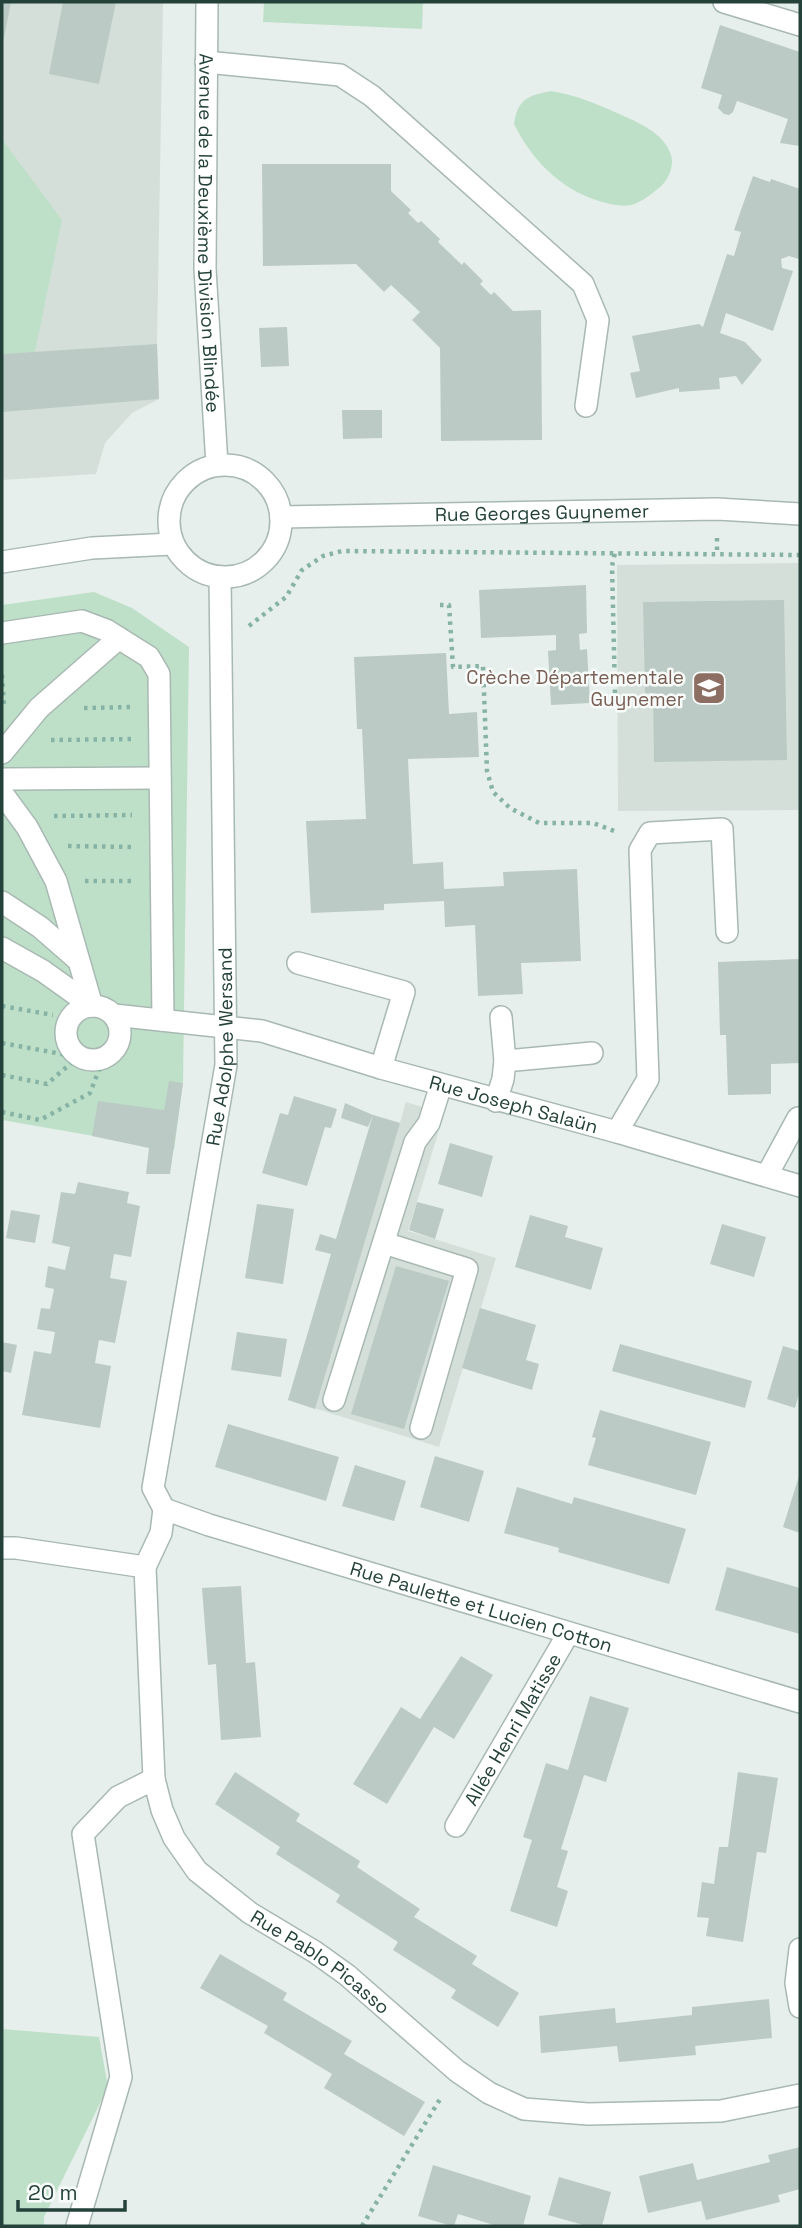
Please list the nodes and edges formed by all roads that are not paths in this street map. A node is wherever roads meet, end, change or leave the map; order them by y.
1 (206, 2) edge
2 (724, 2) edge
3 (800, 25) edge
4 (206, 62) junction
5 (586, 406) dead end
6 (217, 465) junction
7 (800, 514) edge
8 (281, 517) junction
9 (172, 544) junction
10 (2, 562) edge
11 (220, 577) junction
12 (2, 633) edge
13 (119, 638) junction
14 (2, 753) edge
15 (160, 778) junction
16 (2, 780) edge
17 (2, 902) edge
18 (727, 932) dead end
19 (2, 948) edge
20 (81, 963) junction
21 (299, 963) dead end
22 (92, 1006) junction
23 (114, 1015) junction
24 (500, 1017) dead end
25 (163, 1020) junction
26 (226, 1027) junction
27 (592, 1052) dead end
28 (505, 1061) junction
29 (381, 1068) junction
30 (441, 1085) junction
31 (496, 1101) junction
32 (798, 1118) dead end
33 (617, 1132) junction
34 (767, 1175) junction
35 (800, 1186) edge
36 (384, 1243) junction
37 (334, 1400) dead end
38 (421, 1428) dead end
39 (164, 1509) junction
40 (2, 1548) edge
41 (145, 1567) junction
42 (568, 1633) junction
43 (800, 1702) edge
44 (154, 1779) junction
45 (456, 1826) dead end
46 (800, 1949) edge
47 (800, 2007) edge
48 (800, 2095) edge
49 (77, 2226) edge

1 - 4 street, Avenue de la Deuxième Division Blindée
2 - 3 street
4 - 5 street
4 - 6 street, Avenue de la Deuxième Division Blindée
6 - 8 street
6 - 9 street
7 - 8 street, Rue Georges Guynemer
8 - 11 street
9 - 10 street
9 - 11 street
11 - 26 street, Rue Adolphe Wersand
12 - 13 street
13 - 14 street
13 - 15 street
15 - 16 street
15 - 25 street
16 - 20 street
17 - 20 street
18 - 33 street
19 - 22 street
20 - 22 street
21 - 29 street
22 - 23 street
22 - 23 street
23 - 25 street, Rue Joseph Salaün
24 - 28 street
25 - 26 street, Rue Joseph Salaün
26 - 29 street, Rue Joseph Salaün
26 - 39 street, Rue Adolphe Wersand
27 - 28 street
28 - 31 street
29 - 30 street, Rue Joseph Salaün
30 - 31 street, Rue Joseph Salaün
30 - 36 street
31 - 33 street, Rue Joseph Salaün
32 - 34 street
33 - 34 street, Rue Joseph Salaün
34 - 35 street, Rue Joseph Salaün
36 - 37 street
36 - 38 street
39 - 41 street, Rue Pablo Picasso
39 - 42 street, Rue Paulette et Lucien Cotton
40 - 41 street
41 - 44 street, Rue Pablo Picasso
42 - 43 street, Rue Paulette et Lucien Cotton
42 - 45 street, Allée Henri Matisse
44 - 48 street, Rue Pablo Picasso
44 - 49 street
46 - 47 street

